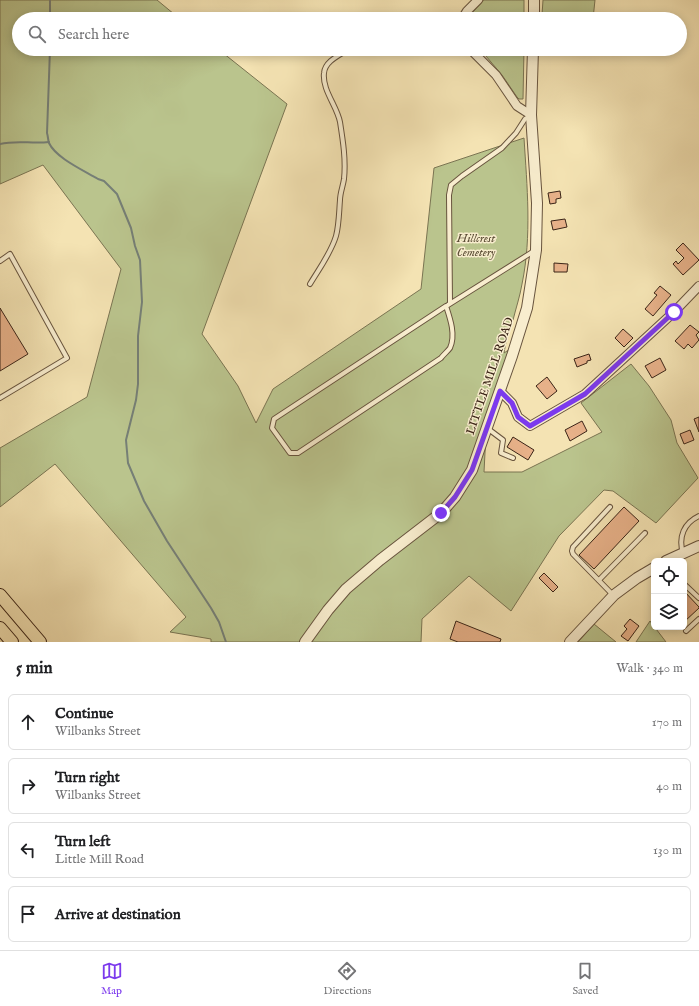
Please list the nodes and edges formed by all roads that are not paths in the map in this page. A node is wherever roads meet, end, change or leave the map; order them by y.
1 (478, 0) edge
2 (534, 0) edge
3 (466, 12) edge
4 (534, 12) edge
5 (338, 56) edge
6 (477, 56) edge
7 (533, 56) edge
8 (530, 115) junction
9 (536, 250) junction
10 (0, 260) edge
11 (310, 284) dead end
12 (699, 286) edge
13 (448, 305) junction
14 (500, 391) junction
15 (0, 398) edge
16 (487, 428) junction
17 (513, 458) dead end
18 (610, 507) dead end
19 (699, 516) edge
20 (645, 533) dead end
21 (699, 546) edge
22 (683, 553) junction
23 (672, 558) edge
24 (651, 570) edge
25 (599, 580) junction
26 (687, 587) edge
27 (0, 595) edge
28 (614, 595) junction
29 (699, 598) edge
30 (699, 619) edge
31 (0, 628) edge
32 (686, 631) dead end
33 (12, 642) edge
34 (40, 642) edge
35 (304, 642) edge
36 (570, 642) edge

1 - 3 street
2 - 4 street
5 - 11 lane
6 - 8 street
7 - 8 street, LITTLE MILL ROAD
8 - 9 street, LITTLE MILL ROAD
8 - 13 lane
9 - 13 lane
9 - 14 street, LITTLE MILL ROAD
10 - 15 lane
12 - 14 street
13 - 13 lane
14 - 16 street, LITTLE MILL ROAD
16 - 17 lane
16 - 35 street, LITTLE MILL ROAD
18 - 25 lane
19 - 22 lane
20 - 25 lane
21 - 22 street
22 - 23 street
24 - 28 street
25 - 28 lane
26 - 29 lane
27 - 34 main road
28 - 36 street
30 - 32 lane
31 - 33 main road

